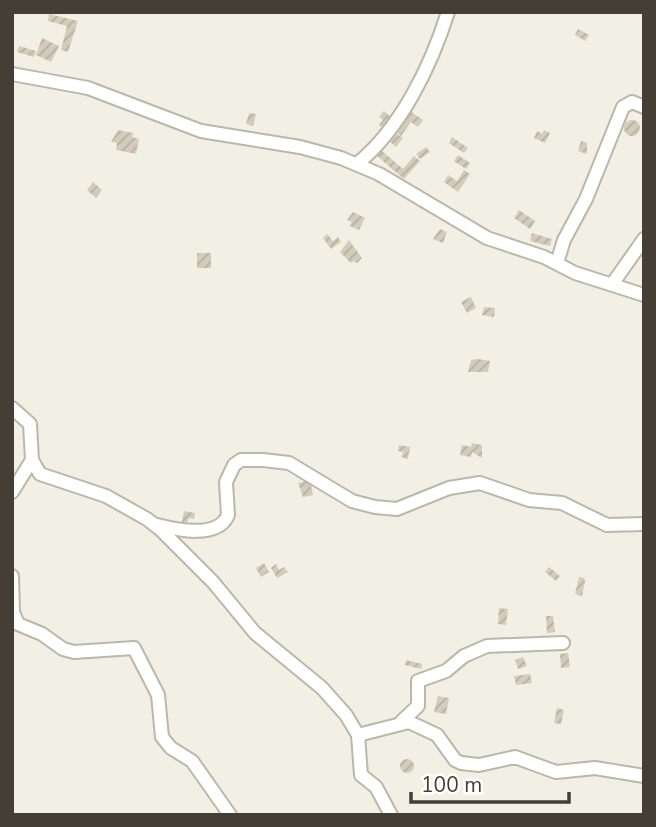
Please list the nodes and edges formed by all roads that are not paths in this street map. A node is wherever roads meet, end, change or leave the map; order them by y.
1 (448, 12) edge
2 (12, 74) edge
3 (644, 107) edge
4 (357, 164) junction
5 (644, 239) edge
6 (557, 263) junction
7 (613, 283) junction
8 (644, 295) edge
9 (12, 408) edge
10 (32, 460) junction
11 (12, 492) edge
12 (153, 524) junction
13 (644, 524) edge
14 (12, 576) edge
15 (563, 643) dead end
16 (402, 721) junction
17 (358, 735) junction
18 (644, 776) edge
19 (230, 815) edge
20 (391, 815) edge

1 - 4 street
2 - 4 street
3 - 6 street
4 - 6 street
5 - 7 street
6 - 7 street
7 - 8 street
9 - 10 street
10 - 11 street
10 - 12 street
12 - 13 street
12 - 17 street
14 - 19 street
15 - 16 street
16 - 17 street
16 - 18 street
17 - 20 street

